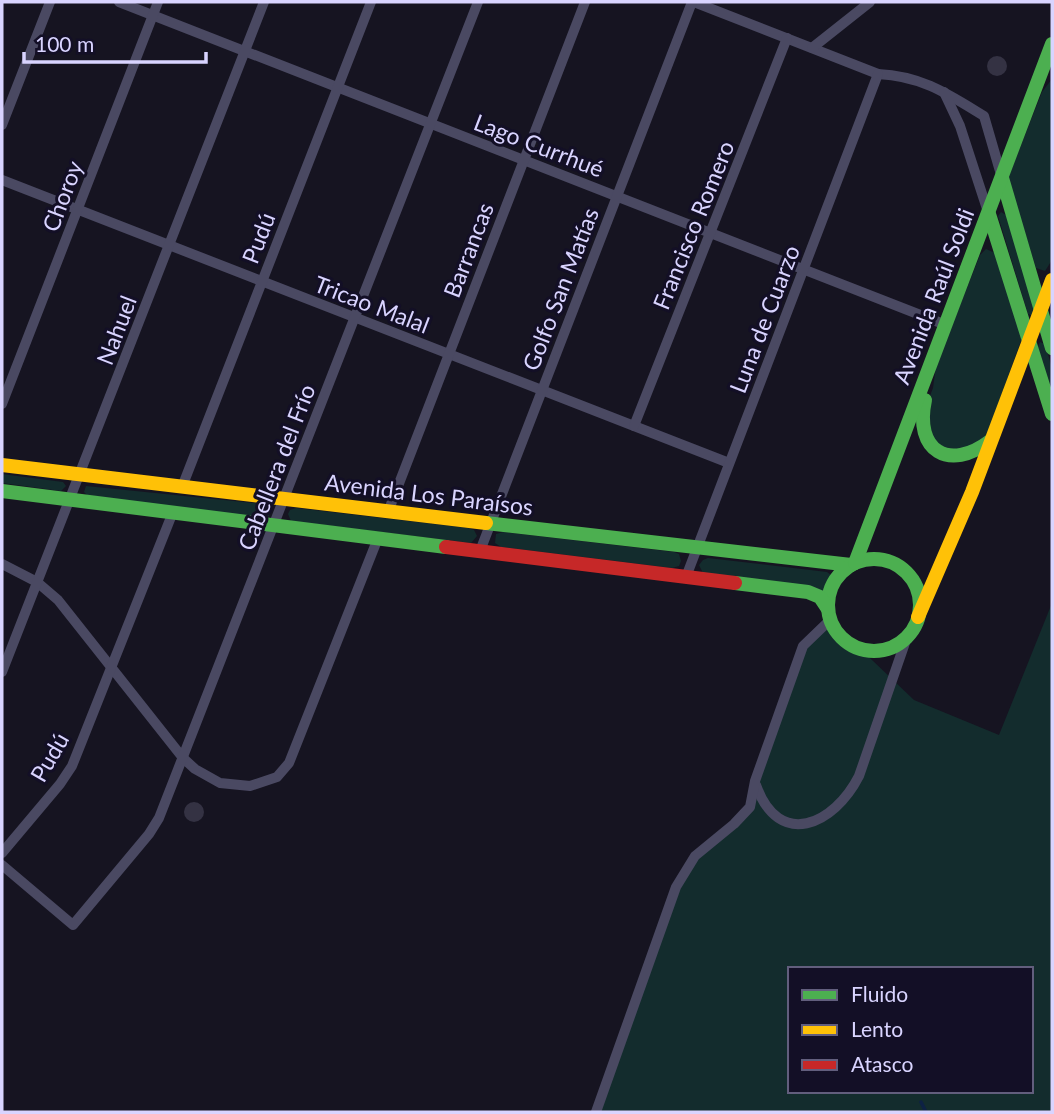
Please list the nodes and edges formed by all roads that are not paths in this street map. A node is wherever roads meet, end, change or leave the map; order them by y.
1 (50, 2) edge
2 (119, 2) edge
3 (158, 2) edge
4 (264, 2) edge
5 (371, 2) edge
6 (478, 2) edge
7 (585, 2) edge
8 (693, 2) edge
9 (870, 2) edge
10 (153, 15) junction
11 (787, 38) junction
12 (1052, 44) edge
13 (812, 48) junction
14 (245, 51) junction
15 (878, 74) junction
16 (1052, 74) edge
17 (337, 87) junction
18 (944, 91) junction
19 (1032, 97) junction
20 (431, 124) junction
21 (2, 125) edge
22 (524, 160) junction
23 (1002, 178) junction
24 (2, 180) edge
25 (617, 196) junction
26 (77, 209) junction
27 (989, 214) junction
28 (710, 233) junction
29 (169, 245) junction
30 (803, 269) junction
31 (262, 281) junction
32 (1052, 281) edge
33 (1041, 311) junction
34 (355, 317) junction
35 (946, 325) junction
36 (1030, 340) junction
37 (1052, 348) edge
38 (448, 354) junction
39 (932, 361) junction
40 (1044, 385) junction
41 (542, 391) junction
42 (1011, 391) junction
43 (2, 404) edge
44 (1052, 414) edge
45 (634, 426) junction
46 (993, 437) junction
47 (729, 463) junction
48 (2, 465) edge
49 (80, 475) junction
50 (182, 487) junction
51 (2, 491) edge
52 (71, 499) junction
53 (284, 500) junction
54 (173, 512) junction
55 (388, 512) junction
56 (491, 524) junction
57 (274, 525) junction
58 (378, 538) junction
59 (697, 548) junction
60 (480, 551) junction
61 (853, 564) junction
62 (2, 565) edge
63 (685, 577) junction
64 (37, 582) junction
65 (829, 615) junction
66 (918, 617) junction
67 (907, 637) junction
68 (111, 667) junction
69 (2, 673) edge
70 (183, 758) junction
71 (755, 781) junction
72 (2, 853) edge
73 (2, 865) edge
74 (596, 1112) edge

1 - 21 street
2 - 10 street, Lago Currhué
3 - 10 street, Choroy
4 - 14 street, Nahuel
5 - 17 street, Pudú
6 - 20 street, Cabellera del Frío
7 - 22 street, Barrancas
8 - 11 street
8 - 25 street, Golfo San Matías
9 - 13 street
10 - 14 street, Lago Currhué
10 - 26 street, Choroy
11 - 13 street
11 - 28 street, Francisco Romero
12 - 19 main road, Avenida Raúl Soldi
13 - 15 street
14 - 17 street, Lago Currhué
14 - 29 street, Nahuel
15 - 18 street
15 - 30 street, Luna de Cuarzo
16 - 19 main road
17 - 20 street, Lago Currhué
17 - 31 street, Pudú
18 - 23 street
18 - 27 street
19 - 23 main road, Avenida Raúl Soldi
20 - 22 street, Lago Currhué
20 - 34 street, Cabellera del Frío
22 - 25 street, Lago Currhué
22 - 38 street, Barrancas
23 - 27 main road, Avenida Raúl Soldi
23 - 33 main road
24 - 26 street, Tricao Malal
25 - 28 street, Lago Currhué
25 - 41 street, Golfo San Matías
26 - 29 street, Tricao Malal
26 - 43 street, Choroy
27 - 35 main road, Avenida Raúl Soldi
27 - 36 main road
28 - 30 street, Lago Currhué
28 - 45 street, Francisco Romero
29 - 31 street, Tricao Malal
29 - 49 street, Nahuel
30 - 35 street, Lago Currhué
30 - 47 street, Luna de Cuarzo
31 - 34 street, Tricao Malal
31 - 50 street, Pudú
32 - 33 main road
33 - 36 main road
33 - 37 main road
34 - 38 street, Tricao Malal
34 - 53 street, Cabellera del Frío
35 - 39 main road, Avenida Raúl Soldi
36 - 40 main road
36 - 42 main road
38 - 41 street, Tricao Malal
38 - 55 street, Barrancas
39 - 46 main road
39 - 61 main road, Avenida Raúl Soldi
40 - 42 main road
40 - 44 main road
41 - 45 street, Tricao Malal
41 - 56 street, Golfo San Matías
42 - 46 main road
45 - 47 street, Tricao Malal
46 - 66 main road
47 - 59 street, Luna de Cuarzo
48 - 49 main road, Avenida Los Paraísos
49 - 50 main road, Avenida Los Paraísos
49 - 52 street, Nahuel
50 - 53 main road, Avenida Los Paraísos
51 - 52 main road
52 - 54 main road
52 - 64 street, Nahuel
53 - 55 main road, Avenida Los Paraísos
53 - 57 street, Cabellera del Frío
54 - 57 main road
54 - 68 street, Pudú
55 - 56 main road, Avenida Los Paraísos
56 - 59 main road, Avenida Los Paraísos
56 - 60 street, Golfo San Matías
57 - 58 main road
57 - 70 street, Cabellera del Frío
58 - 60 main road
58 - 70 street
59 - 61 main road, Avenida Los Paraísos
59 - 63 street, Luna de Cuarzo
60 - 63 main road
61 - 65 main road
61 - 66 main road, Avenida Los Paraísos
62 - 64 street
63 - 65 main road
64 - 68 street
64 - 69 street, Nahuel
65 - 67 main road
65 - 71 street
66 - 67 main road
67 - 71 street
68 - 70 street
68 - 72 street, Pudú
70 - 73 street, Cabellera del Frío
71 - 74 street

